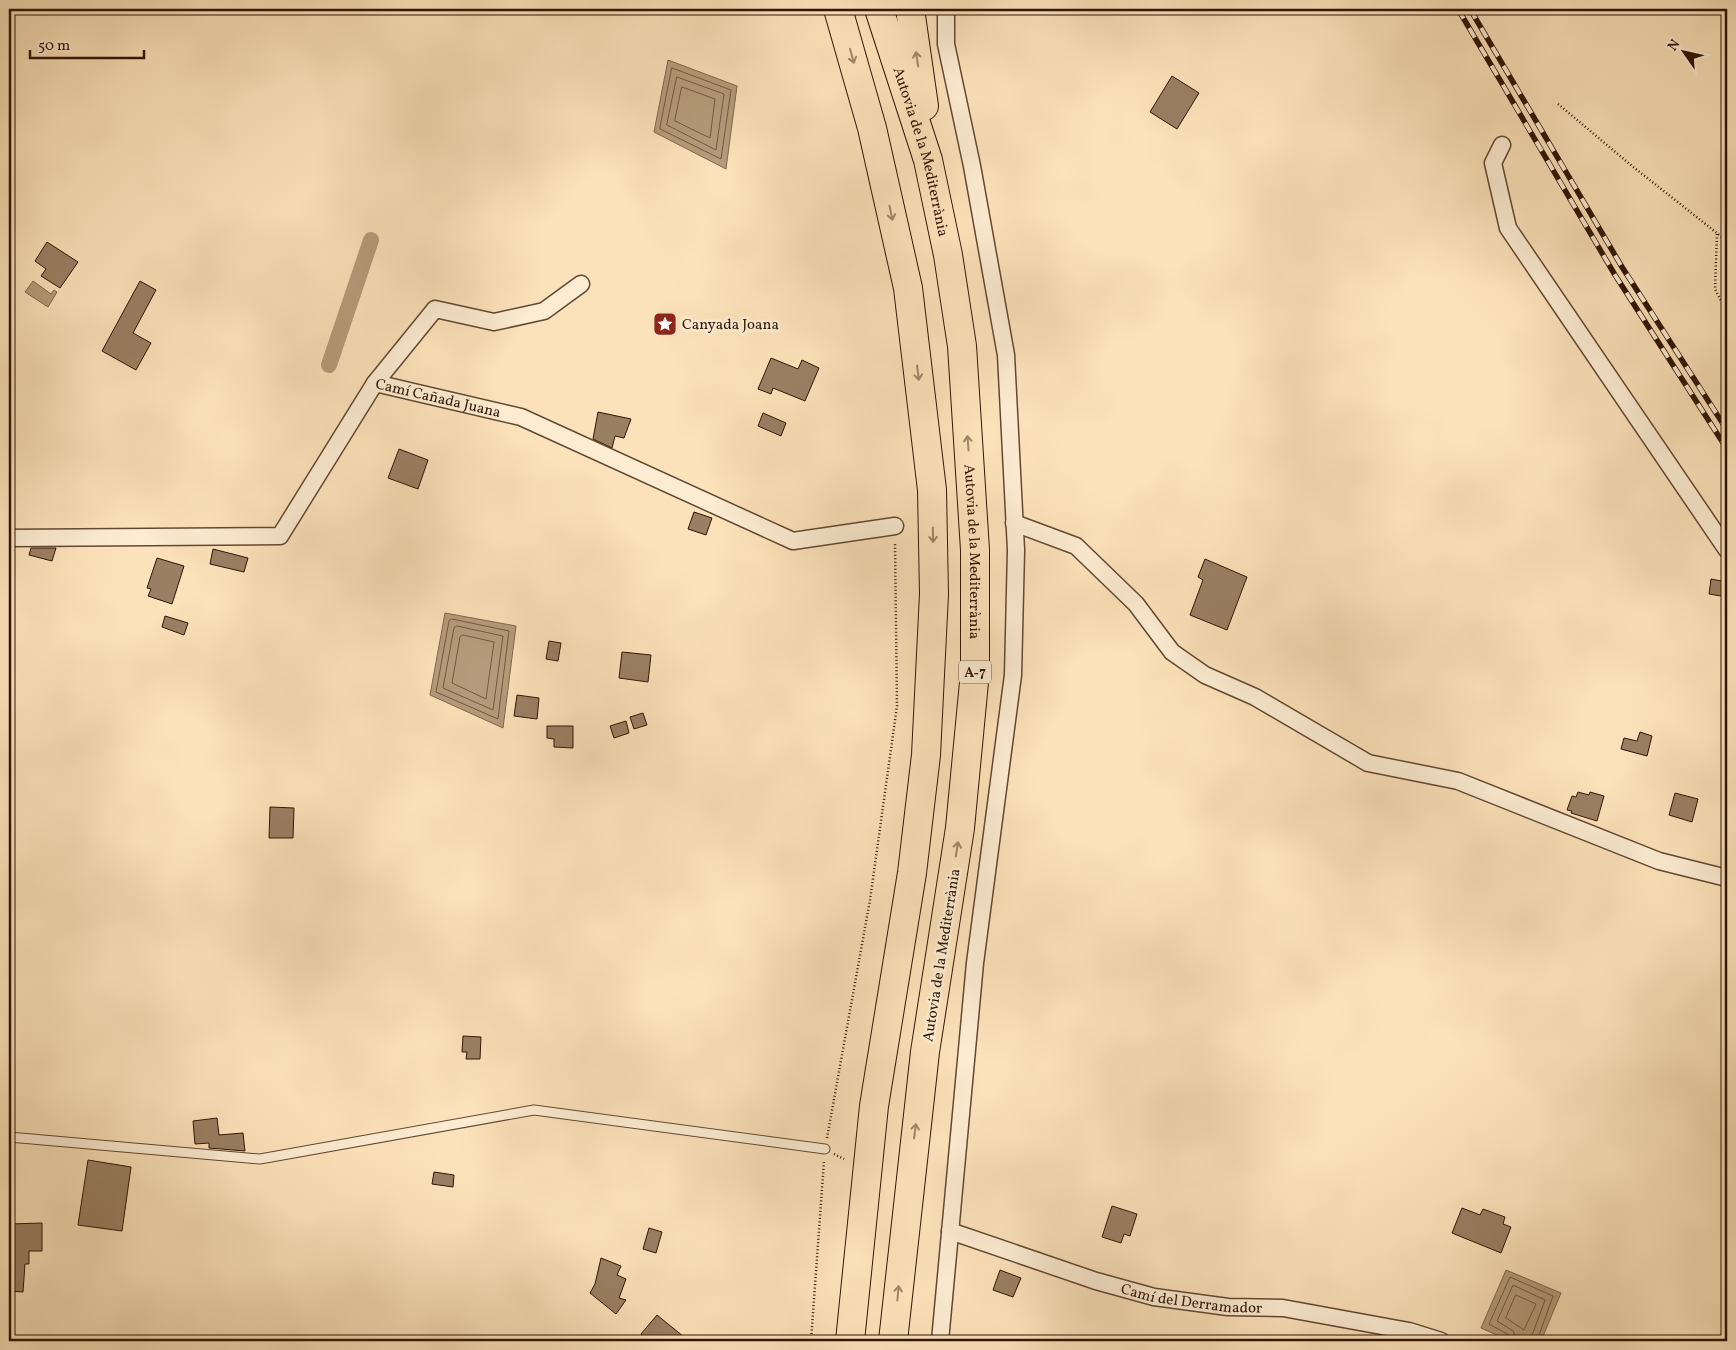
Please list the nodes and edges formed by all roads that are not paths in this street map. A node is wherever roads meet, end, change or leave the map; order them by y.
1 (838, 9) edge
2 (879, 9) edge
3 (910, 9) edge
4 (946, 9) edge
5 (1502, 144) dead end
6 (928, 160) junction
7 (581, 284) dead end
8 (375, 383) junction
9 (1014, 523) junction
10 (895, 526) road end
11 (9, 538) edge
12 (1727, 550) edge
13 (1727, 878) edge
14 (9, 1138) edge
15 (825, 1149) road end
16 (950, 1231) junction
17 (850, 1341) edge
18 (893, 1341) edge
19 (940, 1341) edge
20 (1441, 1341) edge

1 -> 17 highway
2 - 6 highway, Autovia de la Mediterrània / A-7
6 -> 3 highway
4 - 9 street
5 - 12 street
18 -> 6 highway, Autovia de la Mediterrània / A-7
7 - 8 street
8 - 10 street, Camí Cañada Juana
8 - 11 street, Camí Cañada Juana
9 - 13 street
9 - 16 street
14 - 15 lane
16 - 19 street
16 - 20 street, Camí del Derramador

